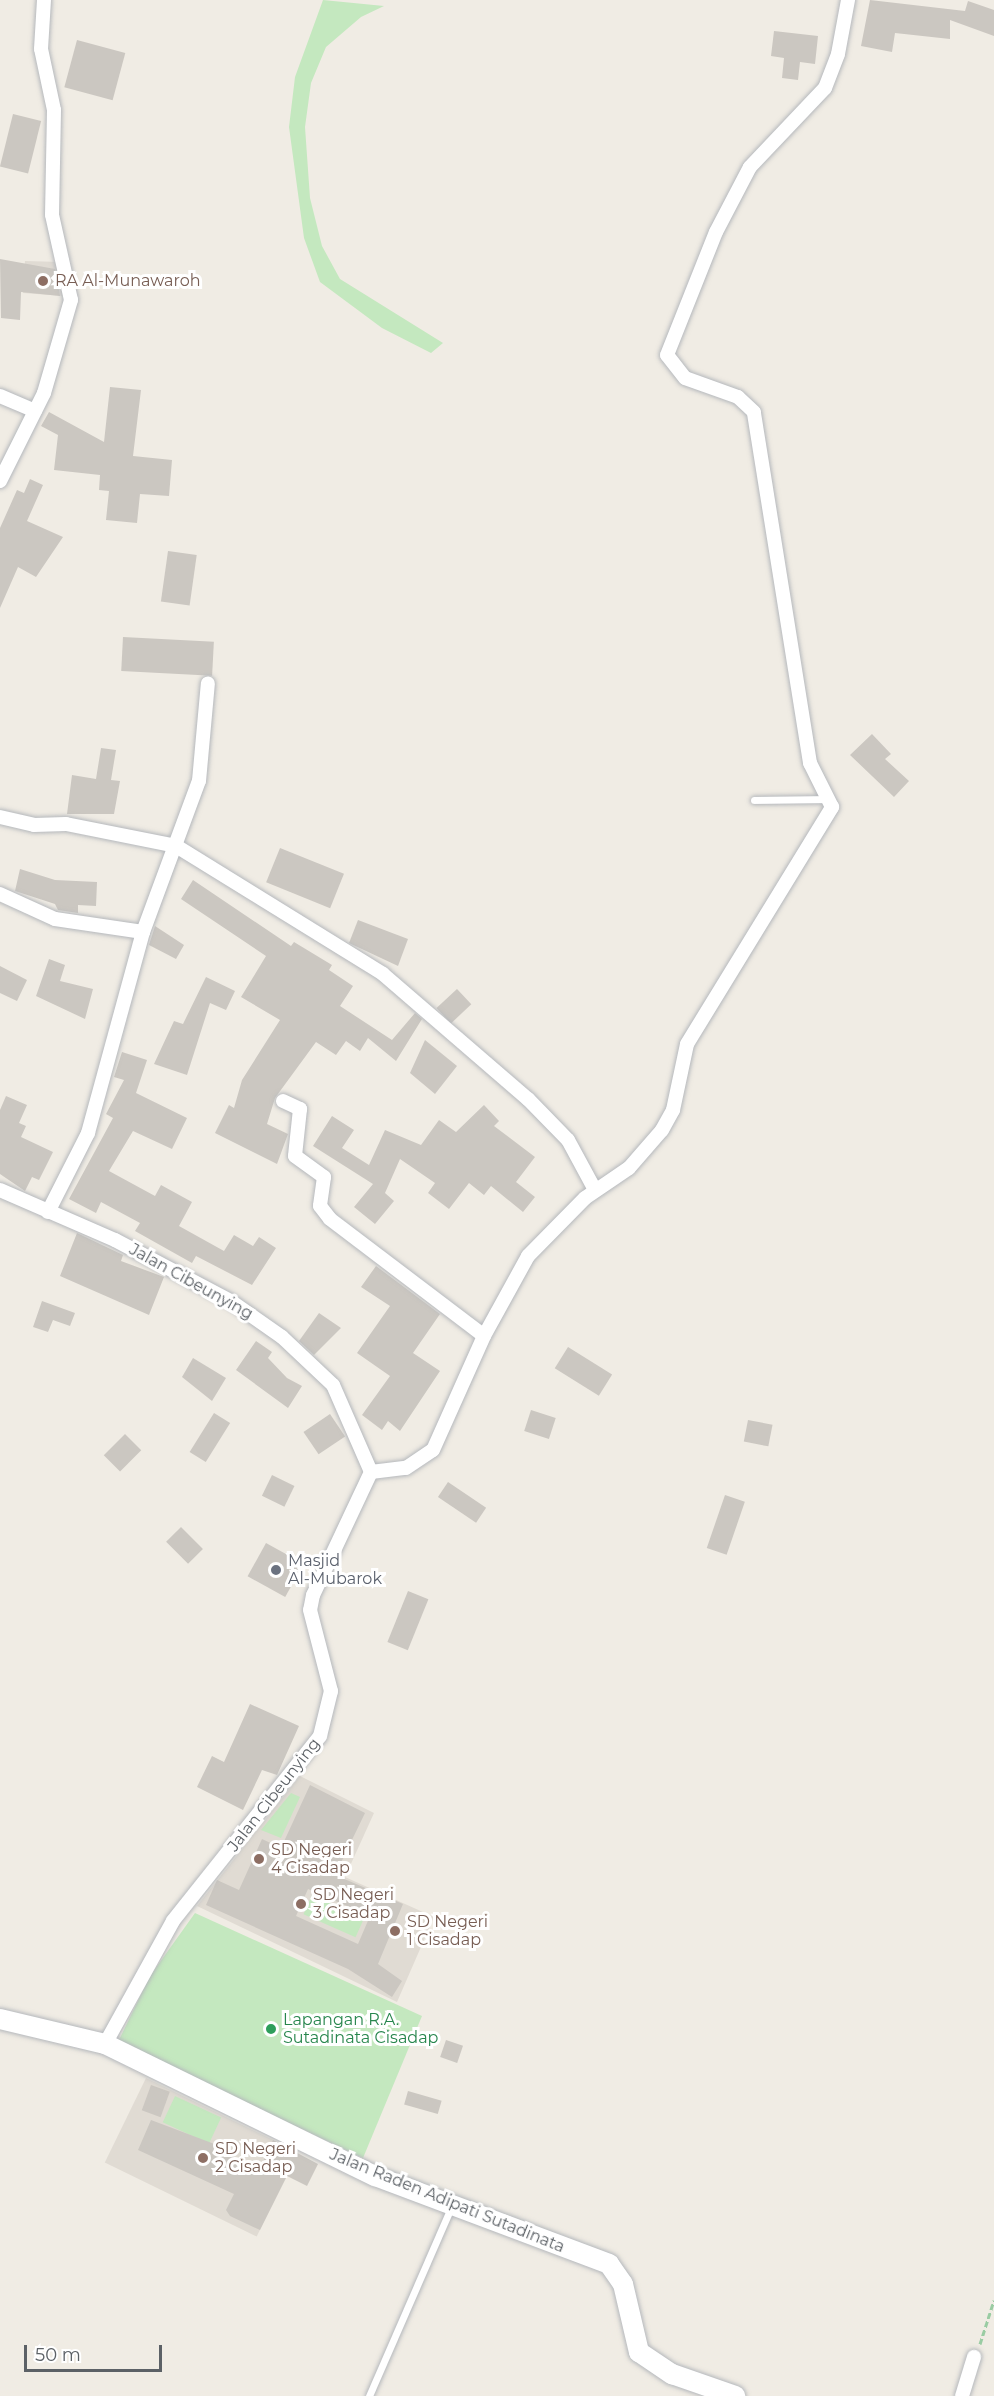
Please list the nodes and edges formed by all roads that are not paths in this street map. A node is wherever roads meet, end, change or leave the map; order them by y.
1 (44, 0) edge
2 (848, 0) edge
3 (0, 396) edge
4 (35, 411) junction
5 (0, 481) edge
6 (208, 683) dead end
7 (831, 799) junction
8 (754, 800) dead end
9 (0, 817) edge
10 (176, 846) junction
11 (0, 894) edge
12 (143, 932) junction
13 (283, 1101) dead end
14 (0, 1190) edge
15 (595, 1190) junction
16 (48, 1212) junction
17 (484, 1336) junction
18 (371, 1472) junction
19 (0, 2019) edge
20 (105, 2044) junction
21 (452, 2204) junction
22 (974, 2357) road end
23 (369, 2396) edge
24 (735, 2396) edge
25 (962, 2396) edge

1 - 4 street
2 - 7 street
3 - 4 street
4 - 5 street
6 - 10 street
7 - 8 lane
7 - 15 street
9 - 10 street
10 - 12 street
10 - 15 street
11 - 12 street
12 - 16 street
13 - 17 street
14 - 16 street, Jalan Cibeunying
15 - 17 street
16 - 18 street, Jalan Cibeunying
17 - 18 street
18 - 20 street, Jalan Cibeunying
19 - 20 street, Jalan Raden Adipati Sutadinata
20 - 21 street, Jalan Raden Adipati Sutadinata
21 - 23 lane
21 - 24 street, Jalan Raden Adipati Sutadinata
22 - 25 street

